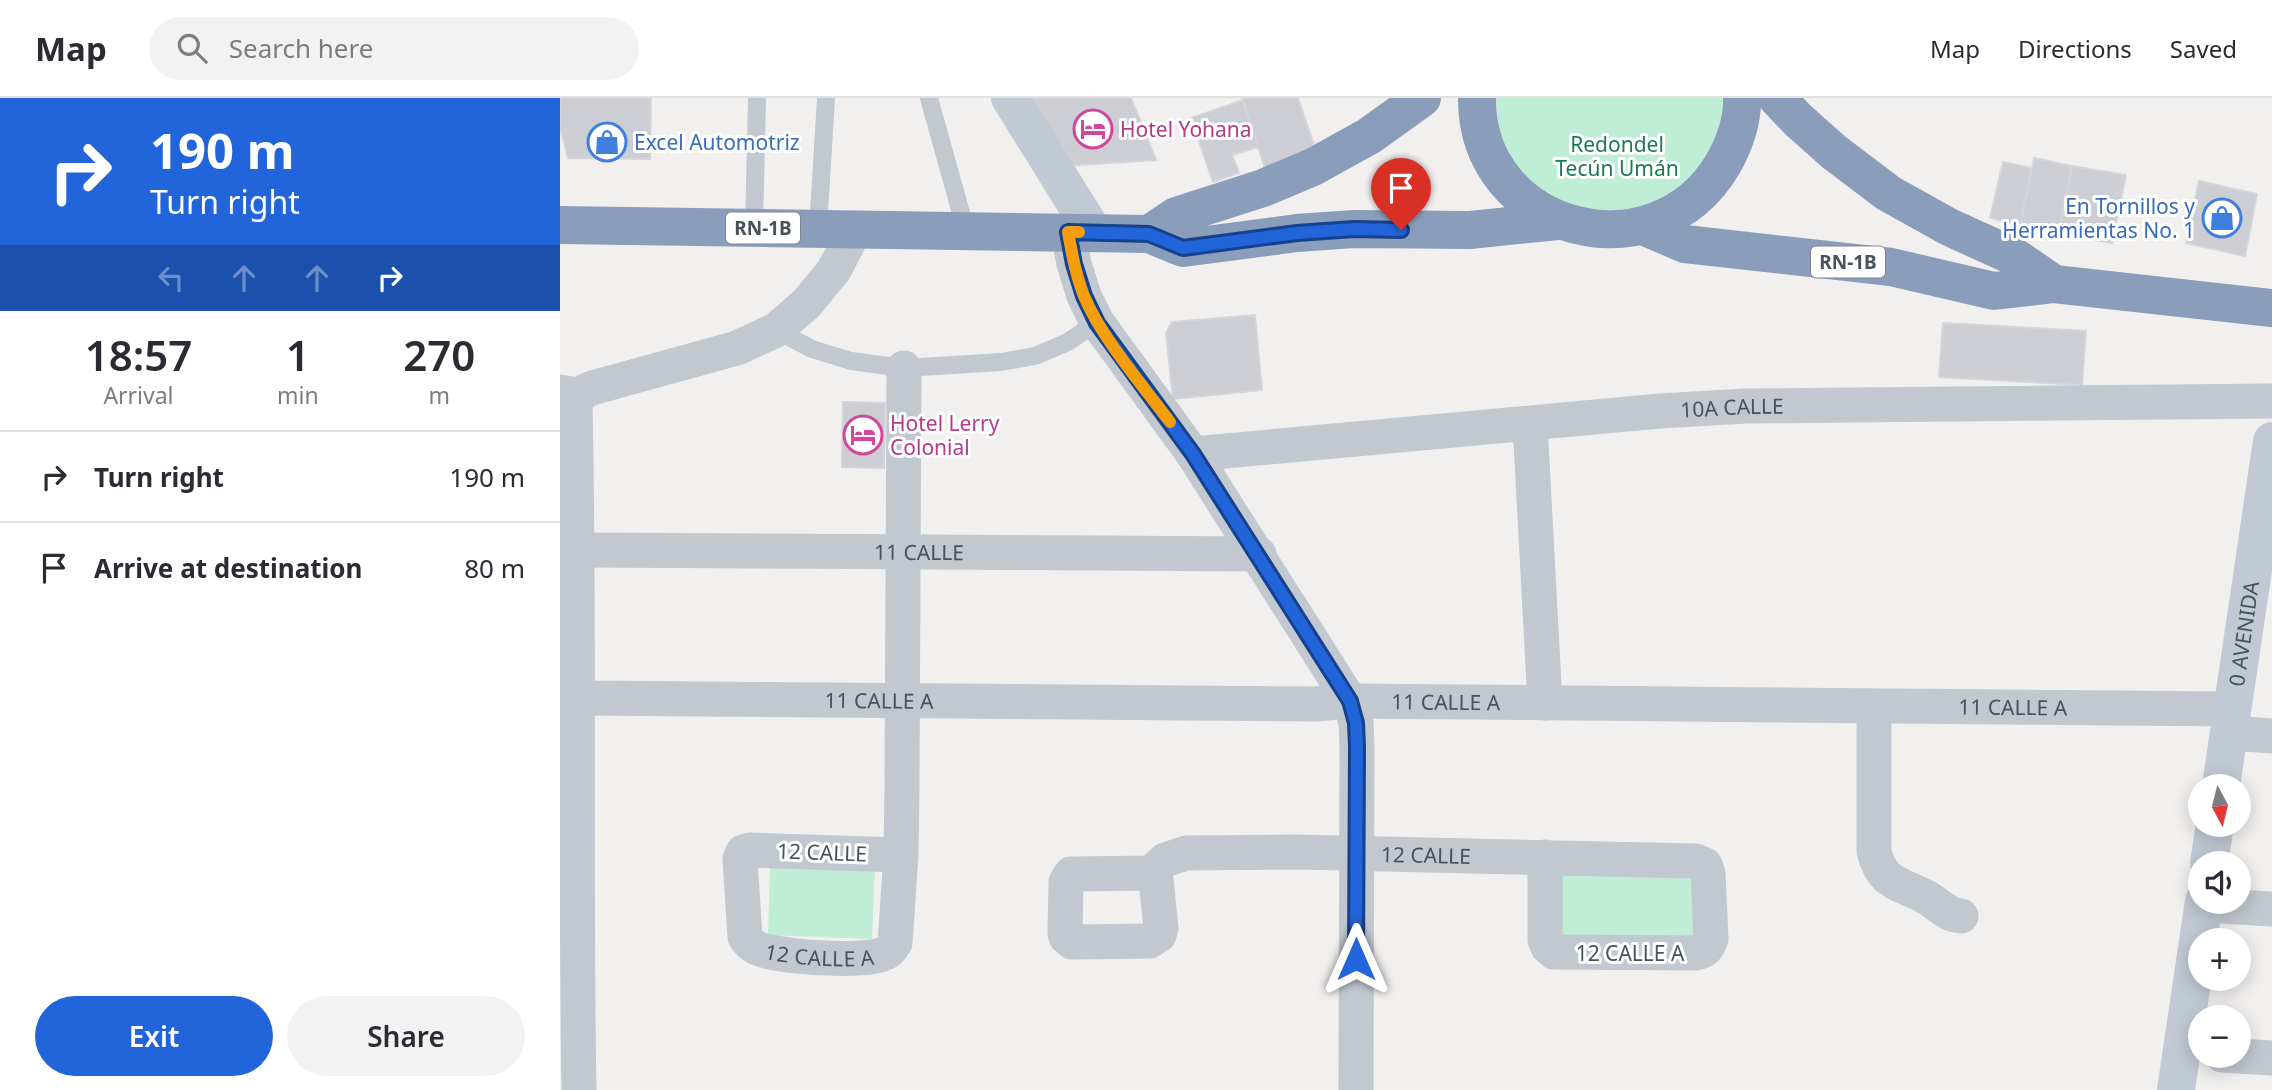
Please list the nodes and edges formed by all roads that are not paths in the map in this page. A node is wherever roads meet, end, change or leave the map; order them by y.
1 (757, 98) edge
2 (826, 98) edge
3 (929, 98) edge
4 (1010, 98) edge
5 (1477, 98) edge
6 (1742, 98) edge
7 (1777, 98) edge
8 (1418, 99) edge
9 (1558, 220) junction
10 (560, 225) edge
11 (1643, 226) junction
12 (754, 228) junction
13 (818, 229) junction
14 (855, 230) junction
15 (966, 231) junction
16 (1081, 232) junction
17 (1149, 234) junction
18 (2054, 284) junction
19 (2272, 308) edge
20 (1097, 323) junction
21 (776, 330) junction
22 (904, 368) junction
23 (569, 394) edge
24 (2272, 401) edge
25 (1530, 424) junction
26 (2272, 441) edge
27 (1193, 454) junction
28 (2265, 547) edge
29 (579, 550) junction
30 (903, 551) junction
31 (1259, 554) junction
32 (576, 698) junction
33 (1350, 701) junction
34 (902, 702) junction
35 (1545, 703) junction
36 (1874, 706) junction
37 (2230, 721) junction
38 (2272, 736) edge
39 (2223, 774) edge
40 (1356, 854) junction
41 (901, 855) junction
42 (1545, 857) junction
43 (1155, 870) junction
44 (2251, 907) edge
45 (2272, 909) edge
46 (2202, 914) edge
47 (1961, 916) dead end
48 (748, 942) joint
49 (1708, 947) joint
50 (2195, 1005) edge
51 (2251, 1057) edge
52 (2272, 1058) edge
53 (2188, 1060) edge
54 (579, 1090) edge
55 (1356, 1090) edge
56 (2176, 1090) edge

1 - 12 lane
2 - 13 lane
3 - 15 lane
4 - 16 street
5 - 9 highway, RN-1B
6 - 11 highway, RN-1B
7 - 18 highway, RN-1B
8 - 17 highway
9 - 11 highway, RN-1B
9 - 17 highway, RN-1B
10 - 12 highway, RN-1B
11 - 18 highway, RN-1B
12 - 13 highway, RN-1B
13 - 14 highway, RN-1B
14 - 15 highway, RN-1B
14 - 21 street
15 - 16 highway, RN-1B
16 - 17 highway, RN-1B
16 - 20 street
18 - 19 highway, RN-1B
20 - 22 lane
20 - 27 street
21 - 22 lane
21 - 23 street
22 - 30 street
23 - 29 street
24 - 25 street, 10A CALLE
25 - 27 street, 10A CALLE
25 - 35 street
26 - 28 street, 0 AVENIDA
27 - 31 street
28 - 37 street, 0 AVENIDA
29 - 30 street, 11 CALLE
29 - 32 street
30 - 31 street, 11 CALLE
30 - 34 street
31 - 33 street
32 - 34 street, 11 CALLE A
32 - 54 street
33 - 34 street, 11 CALLE A
33 - 35 street, 11 CALLE A
33 - 40 street
34 - 41 street
35 - 36 street, 11 CALLE A
36 - 37 street, 11 CALLE A
36 - 47 street
37 - 38 street, 11 CALLE A
37 - 39 street, 0 AVENIDA
40 - 42 street, 12 CALLE
40 - 43 street, 12 CALLE
40 - 55 street
41 - 48 street, 12 CALLE A
41 - 48 street, 12 CALLE
42 - 49 street, 12 CALLE
42 - 49 street, 12 CALLE A
43 - 43 street, 12 CALLE
44 - 45 street
46 - 50 street
51 - 52 street
53 - 56 street

